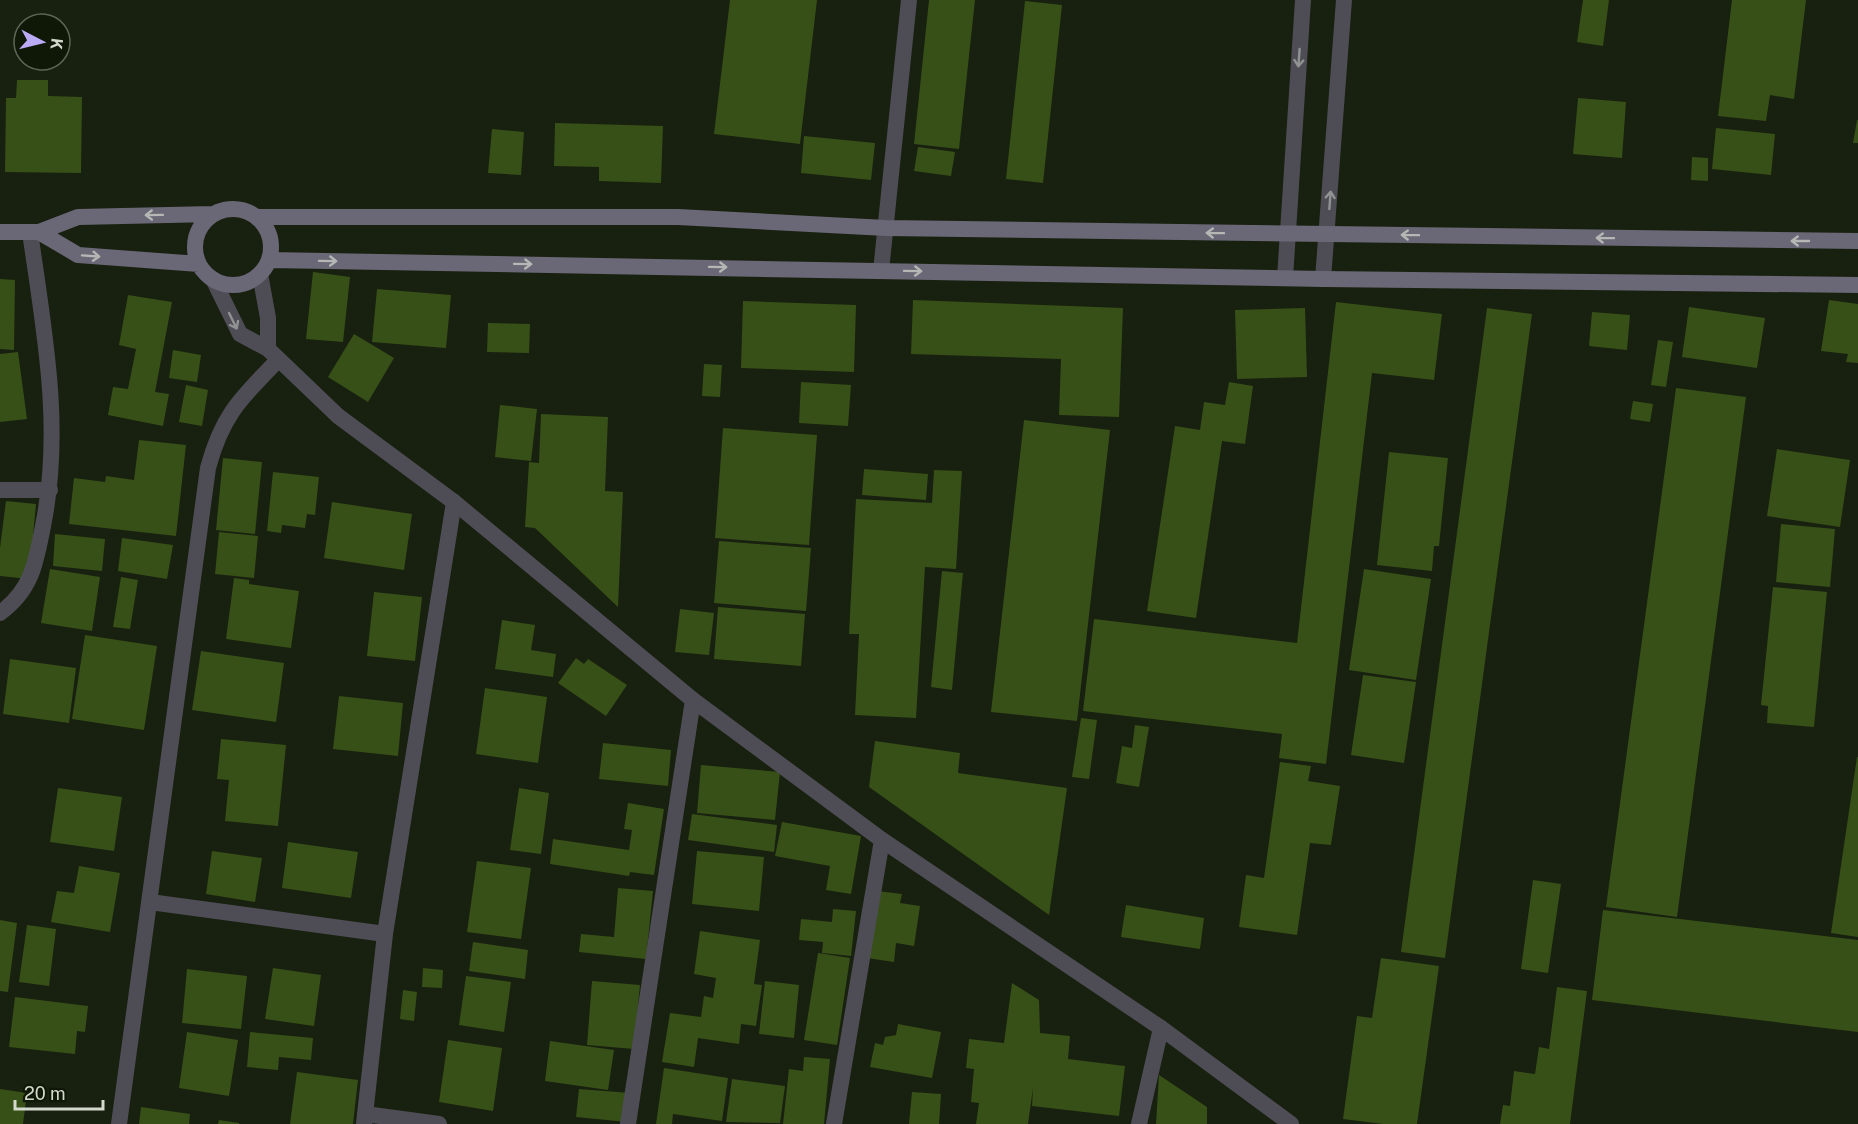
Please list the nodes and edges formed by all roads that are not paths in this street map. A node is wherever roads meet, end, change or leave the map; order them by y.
1 (909, 0) edge
2 (1303, 0) edge
3 (1344, 0) edge
4 (213, 214) junction
5 (258, 217) junction
6 (886, 228) junction
7 (0, 232) edge
8 (34, 232) junction
9 (1288, 234) junction
10 (1328, 234) junction
11 (1858, 241) edge
12 (270, 260) junction
13 (199, 264) junction
14 (881, 271) junction
15 (260, 274) junction
16 (1285, 278) junction
17 (213, 279) junction
18 (1323, 279) junction
19 (1858, 285) edge
20 (273, 354) junction
21 (0, 490) edge
22 (50, 490) junction
23 (454, 502) junction
24 (0, 613) edge
25 (693, 700) junction
26 (882, 840) junction
27 (150, 902) junction
28 (385, 934) junction
29 (1161, 1028) junction
30 (365, 1119) edge
31 (119, 1124) edge
32 (440, 1124) edge
33 (628, 1124) edge
34 (834, 1124) edge
35 (1139, 1124) edge
36 (1291, 1124) edge

1 - 6 street
2 -> 9 street
10 -> 3 street
4 - 5 main road
4 -> 8 main road
4 - 13 main road
5 - 6 main road
5 - 12 main road
9 -> 6 main road
6 - 14 street
7 - 8 main road
8 -> 13 main road
8 - 22 street
9 - 10 main road
9 - 16 street
11 -> 10 main road
10 - 18 street
12 -> 14 main road
12 - 15 main road
13 - 17 main road
14 -> 16 main road
15 - 17 main road
15 - 20 street
16 - 18 main road
17 -> 20 street
18 - 19 main road
20 - 23 street
20 - 27 street
21 - 22 street
22 - 24 street
23 - 25 street
23 - 28 street
25 - 26 street
25 - 33 street
26 - 29 street
26 - 34 street
27 - 28 street
27 - 31 street
28 - 30 street
29 - 35 street
29 - 36 street
30 - 32 street

